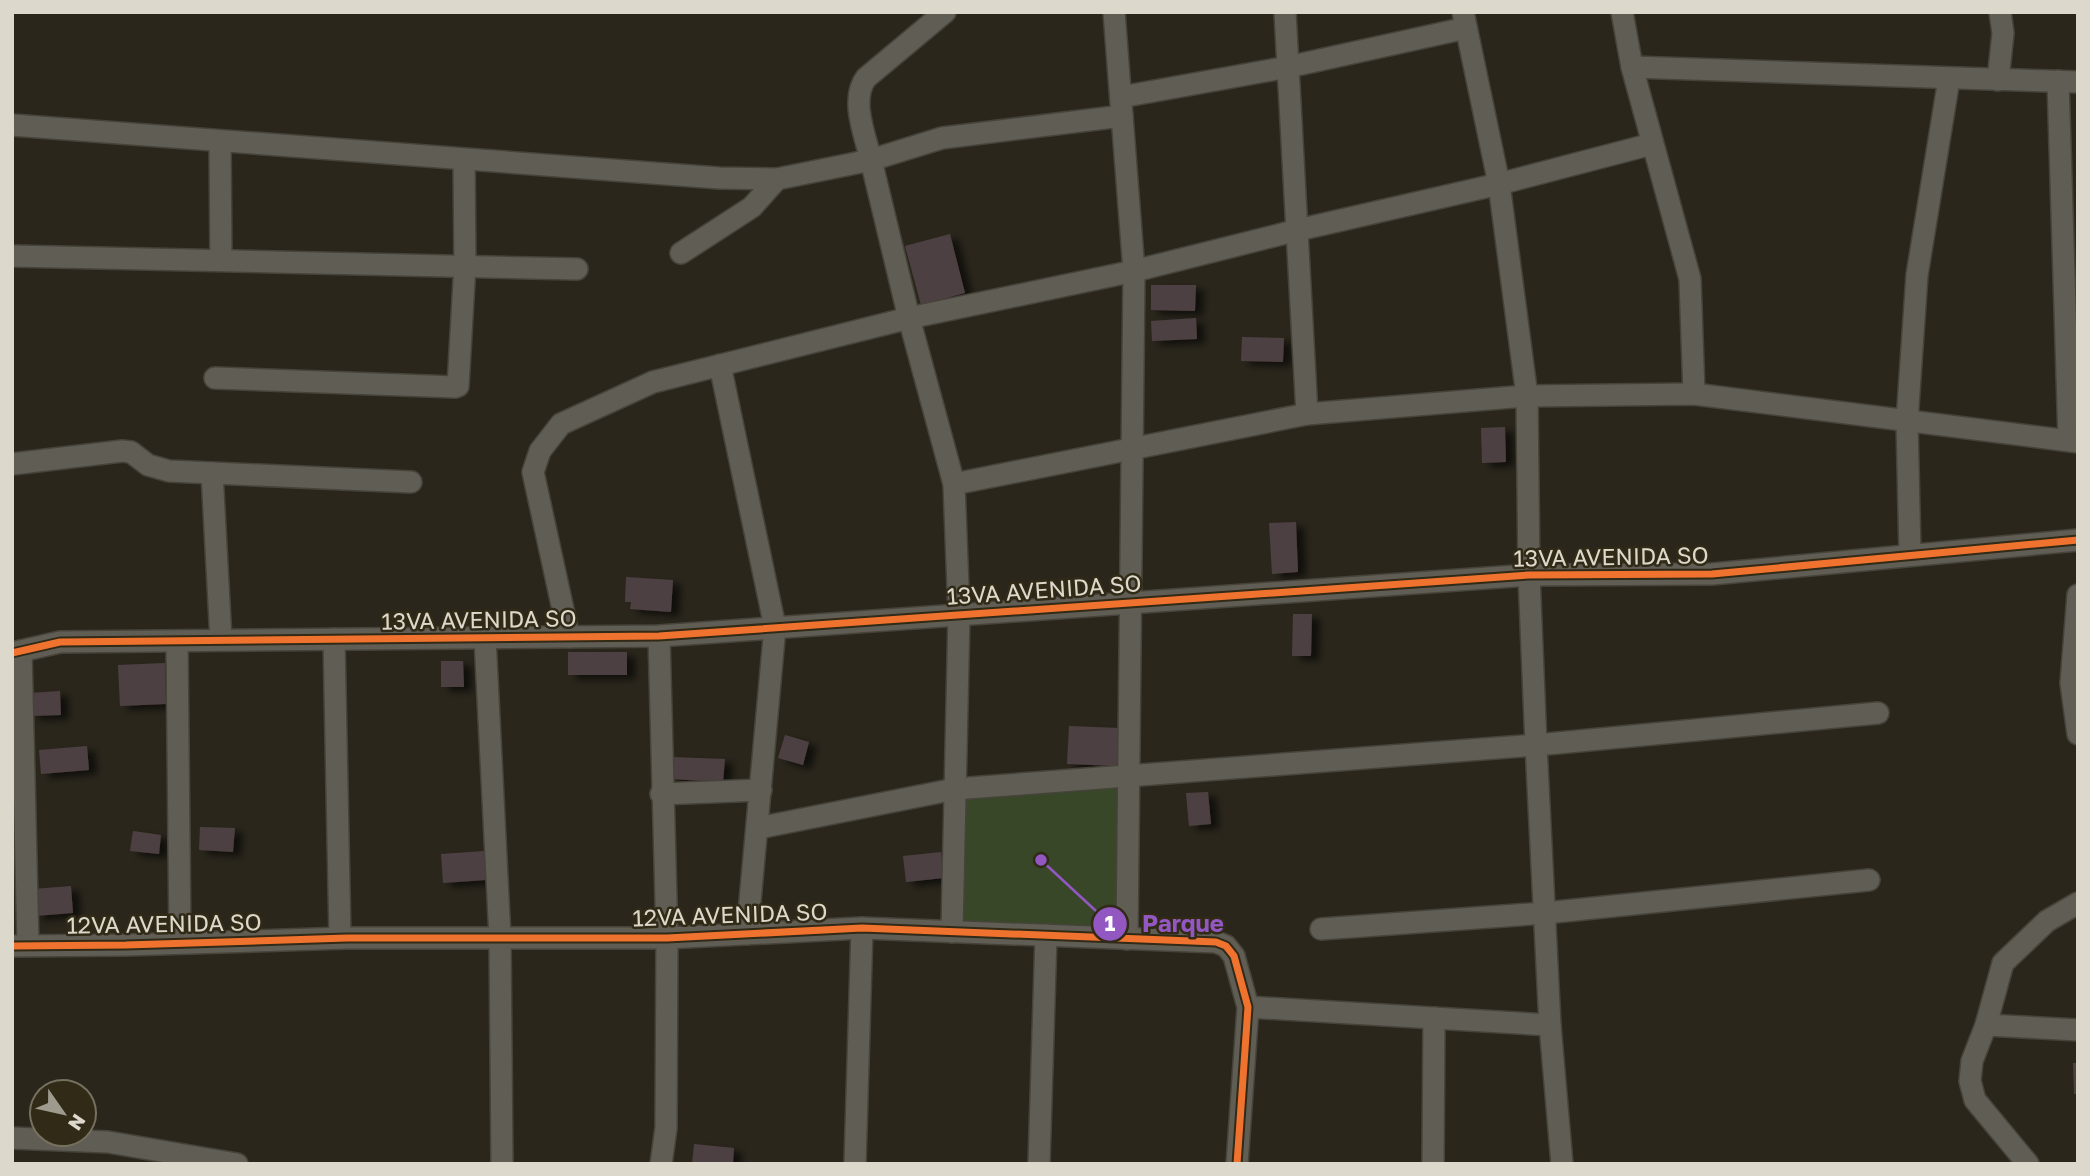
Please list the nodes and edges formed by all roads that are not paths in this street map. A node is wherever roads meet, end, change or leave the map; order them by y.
1 (944, 12) edge
2 (1114, 12) edge
3 (1285, 12) edge
4 (1622, 12) edge
5 (2000, 12) edge
6 (1465, 20) edge
7 (1288, 67) junction
8 (1632, 67) junction
9 (1949, 79) junction
10 (1998, 80) junction
11 (2068, 81) edge
12 (1121, 106) junction
13 (12, 125) edge
14 (220, 142) junction
15 (1652, 144) junction
16 (464, 160) junction
17 (871, 160) junction
18 (777, 179) junction
19 (1499, 184) junction
20 (1298, 230) junction
21 (681, 253) dead end
22 (12, 256) edge
23 (221, 260) junction
24 (465, 264) junction
25 (576, 269) dead end
26 (1134, 271) junction
27 (909, 318) junction
28 (720, 365) junction
29 (215, 378) dead end
30 (1694, 394) junction
31 (1527, 396) junction
32 (1307, 414) junction
33 (1908, 421) junction
34 (2073, 441) edge
35 (1132, 450) junction
36 (12, 464) edge
37 (212, 472) junction
38 (411, 482) dead end
39 (954, 484) junction
40 (2078, 540) edge
41 (1910, 555) junction
42 (1529, 575) junction
43 (2078, 595) edge
44 (1130, 602) junction
45 (959, 614) junction
46 (775, 628) junction
47 (659, 636) junction
48 (569, 637) junction
49 (485, 638) junction
50 (334, 639) junction
51 (220, 640) junction
52 (177, 642) junction
53 (16, 652) edge
54 (1878, 713) dead end
55 (2078, 734) edge
56 (1536, 744) junction
57 (1129, 777) junction
58 (955, 789) junction
59 (761, 790) junction
60 (662, 794) junction
61 (758, 828) junction
62 (1869, 880) dead end
63 (2078, 903) edge
64 (1545, 913) junction
65 (862, 928) junction
66 (1321, 929) dead end
67 (952, 932) junction
68 (747, 934) junction
69 (1046, 935) junction
70 (340, 938) junction
71 (500, 938) junction
72 (667, 938) junction
73 (1127, 939) junction
74 (180, 943) junction
75 (20, 945) edge
76 (1248, 1007) junction
77 (1434, 1018) junction
78 (1550, 1025) junction
79 (1986, 1025) junction
80 (2078, 1030) edge
81 (12, 1138) edge
82 (237, 1164) edge
83 (502, 1164) edge
84 (661, 1164) edge
85 (855, 1164) edge
86 (1039, 1164) edge
87 (1237, 1164) edge
88 (1433, 1164) edge
89 (1562, 1164) edge
90 (2028, 1164) edge

1 - 17 street
2 - 12 street
3 - 7 street
4 - 8 street
5 - 10 street
6 - 7 street
6 - 19 street
7 - 12 street
7 - 20 street
8 - 9 street
8 - 15 street
9 - 10 street
9 - 33 street
10 - 11 street
11 - 34 street
12 - 17 street
12 - 26 street
13 - 14 street
14 - 16 street
14 - 23 street
15 - 19 street
15 - 30 street
16 - 18 street
16 - 24 street
17 - 18 street
17 - 27 street
18 - 21 street
19 - 20 street
19 - 31 street
20 - 26 street
20 - 32 street
22 - 23 street
23 - 24 street
24 - 25 street
24 - 29 street
26 - 27 street
26 - 35 street
27 - 28 street
27 - 39 street
28 - 46 street
28 - 48 street
30 - 31 street
30 - 33 street
31 - 32 street
31 - 42 street
32 - 35 street
33 - 34 street
33 - 41 street
35 - 39 street
35 - 44 street
36 - 37 street
37 - 38 street
37 - 51 street
39 - 45 street
40 - 41 street, 13VA AVENIDA SO
41 - 42 street, 13VA AVENIDA SO
42 - 44 street, 13VA AVENIDA SO
42 - 56 street
43 - 55 street
44 - 45 street, 13VA AVENIDA SO
44 - 57 street
45 - 46 street, 13VA AVENIDA SO
45 - 58 street
46 - 47 street, 13VA AVENIDA SO
46 - 59 street
47 - 48 street, 13VA AVENIDA SO
47 - 60 street
48 - 49 street, 13VA AVENIDA SO
49 - 50 street, 13VA AVENIDA SO
49 - 71 street
50 - 51 street, 13VA AVENIDA SO
50 - 70 street
51 - 52 street, 13VA AVENIDA SO
52 - 53 street, 13VA AVENIDA SO
52 - 74 street
53 - 75 street
54 - 56 street
56 - 57 street
56 - 64 street
57 - 58 street
57 - 73 street
58 - 61 street
58 - 67 street
59 - 60 street
59 - 61 street
60 - 72 street
61 - 68 street
62 - 64 street
63 - 79 street
64 - 66 street
64 - 78 street
65 - 67 street, 12VA AVENIDA SO
65 - 68 street, 12VA AVENIDA SO
65 - 85 street
67 - 69 street, 12VA AVENIDA SO
68 - 72 street, 12VA AVENIDA SO
69 - 73 street, 12VA AVENIDA SO
69 - 86 street
70 - 71 street, 12VA AVENIDA SO
70 - 74 street, 12VA AVENIDA SO
71 - 72 street, 12VA AVENIDA SO
71 - 83 street
72 - 84 street
73 - 76 street, 12VA AVENIDA SO
74 - 75 street, 12VA AVENIDA SO
76 - 77 street
76 - 87 street, 12VA AVENIDA SO
77 - 78 street
77 - 88 street
78 - 89 street
79 - 80 street
79 - 90 street
81 - 82 street

